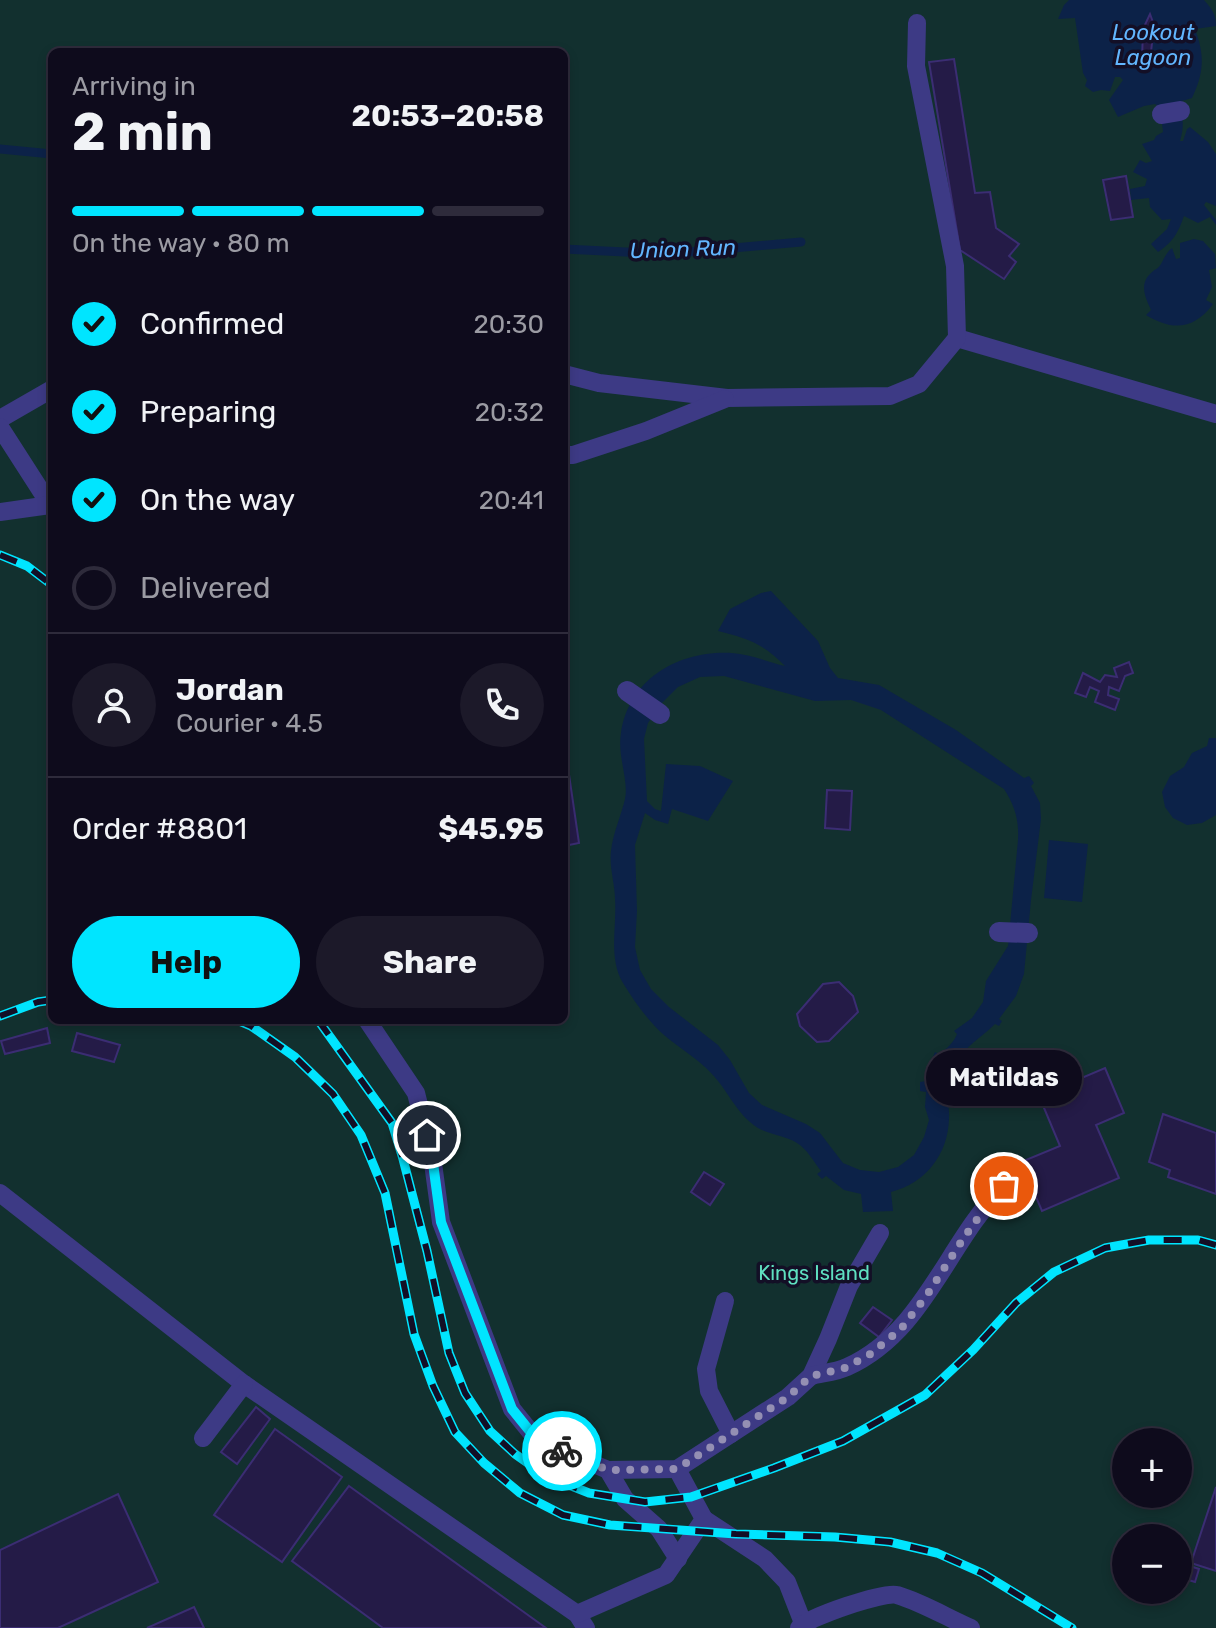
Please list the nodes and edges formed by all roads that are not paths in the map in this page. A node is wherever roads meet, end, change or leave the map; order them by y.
1 (917, 23) dead end
2 (957, 338) junction
3 (568, 375) edge
4 (48, 391) edge
5 (727, 398) junction
6 (1216, 414) edge
7 (0, 419) edge
8 (0, 427) edge
9 (568, 455) edge
10 (48, 502) edge
11 (48, 507) edge
12 (0, 512) edge
13 (627, 691) dead end
14 (660, 714) dead end
15 (999, 932) dead end
16 (1028, 933) dead end
17 (370, 1024) edge
18 (1004, 1186) dead end
19 (0, 1193) edge
20 (880, 1233) dead end
21 (725, 1301) dead end
22 (811, 1376) junction
23 (244, 1384) junction
24 (731, 1434) junction
25 (203, 1438) dead end
26 (677, 1469) junction
27 (608, 1470) junction
28 (704, 1519) junction
29 (678, 1559) junction
30 (582, 1621) edge
31 (801, 1625) edge
32 (971, 1628) edge

1 - 2 lane
2 - 5 lane
2 - 6 lane
3 - 5 lane
4 - 7 lane
5 - 9 lane
8 - 10 lane
11 - 12 lane
13 - 14 street
15 - 16 street
17 - 27 lane
18 - 22 lane
19 - 23 lane
20 - 22 lane
21 - 24 lane
22 - 24 lane
23 - 25 lane
23 - 30 lane
24 - 26 lane
26 - 27 lane
26 - 28 lane
27 - 29 lane
28 - 29 lane
28 - 31 lane
29 - 30 lane
31 - 32 lane

